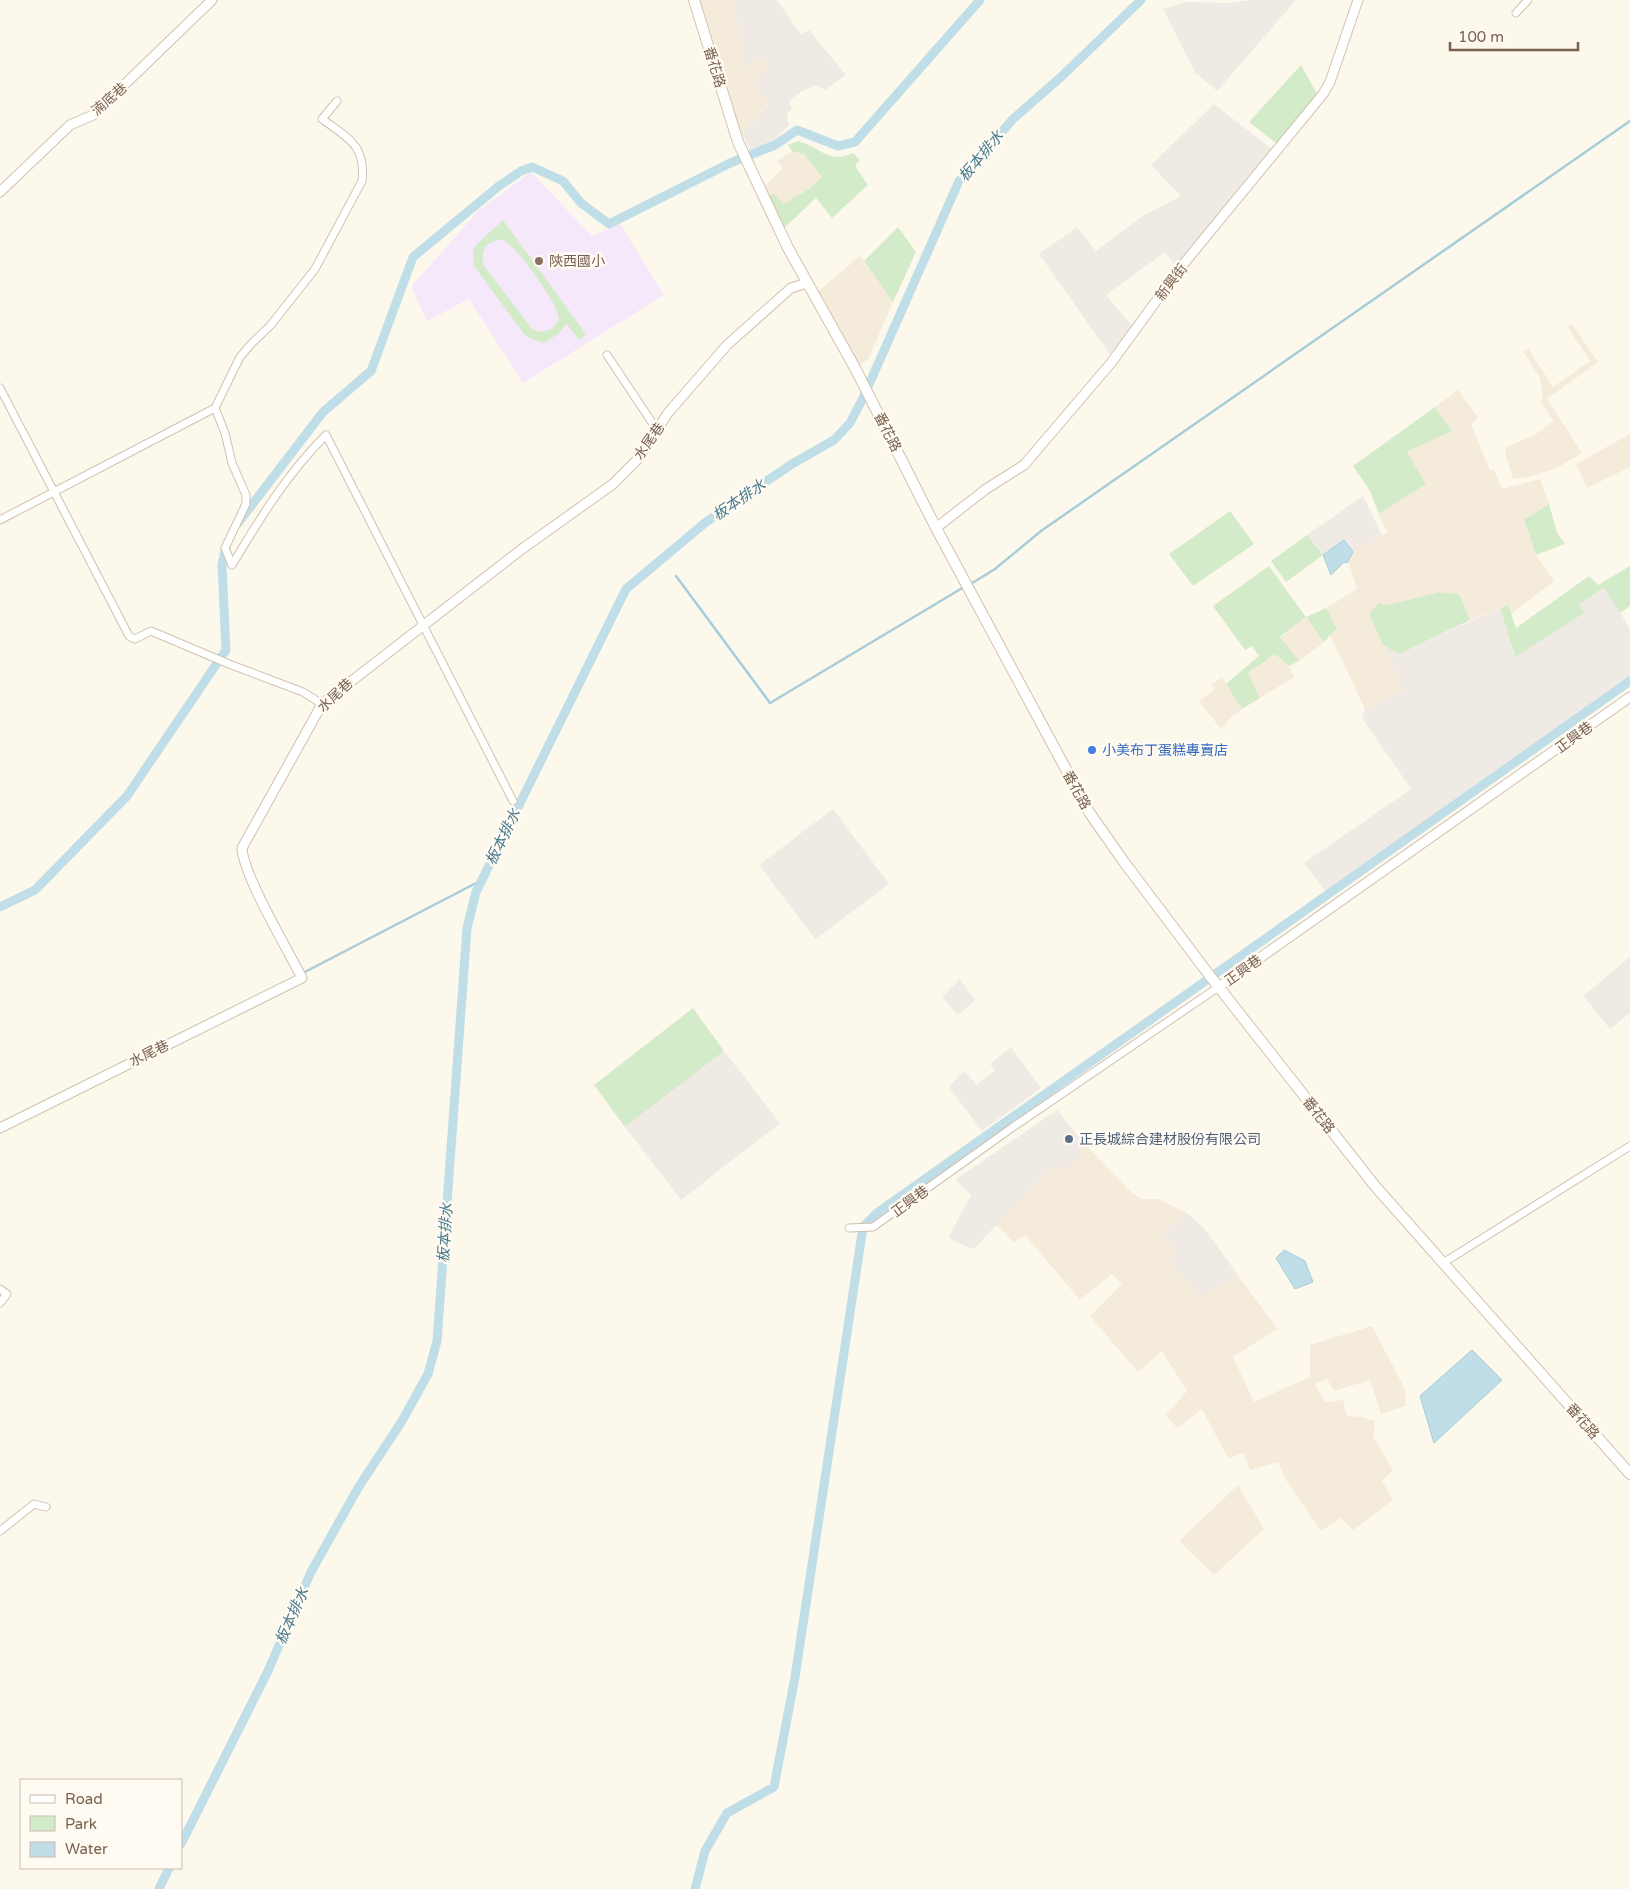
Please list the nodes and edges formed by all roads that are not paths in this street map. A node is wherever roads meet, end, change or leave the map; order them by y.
1 (212, 0) edge
2 (694, 0) edge
3 (1358, 0) edge
4 (1528, 0) edge
5 (1516, 13) dead end
6 (337, 101) dead end
7 (0, 192) edge
8 (807, 283) junction
9 (607, 355) dead end
10 (0, 388) edge
11 (215, 408) junction
12 (657, 430) junction
13 (55, 492) junction
14 (0, 520) edge
15 (936, 528) junction
16 (422, 626) junction
17 (1630, 697) edge
18 (322, 704) junction
19 (513, 801) dead end
20 (1220, 986) junction
21 (0, 1128) edge
22 (1630, 1146) edge
23 (849, 1228) dead end
24 (1443, 1263) junction
25 (0, 1289) edge
26 (0, 1303) edge
27 (1630, 1474) edge
28 (46, 1507) dead end
29 (0, 1531) edge

1 - 7 street, 湳底巷
2 - 8 main road, 番花路
3 - 15 street, 新興街
4 - 5 street
6 - 11 street
8 - 12 street, 水尾巷
8 - 15 main road, 番花路
9 - 12 street
10 - 13 street
11 - 13 street
11 - 16 street
12 - 16 street, 水尾巷
13 - 14 street
13 - 18 street
15 - 20 main road, 番花路
16 - 18 street, 水尾巷
16 - 19 street
17 - 20 street, 正興巷
18 - 21 street, 水尾巷
20 - 23 street, 正興巷
20 - 24 main road, 番花路
22 - 24 street
24 - 27 main road, 番花路
25 - 26 street
28 - 29 street

